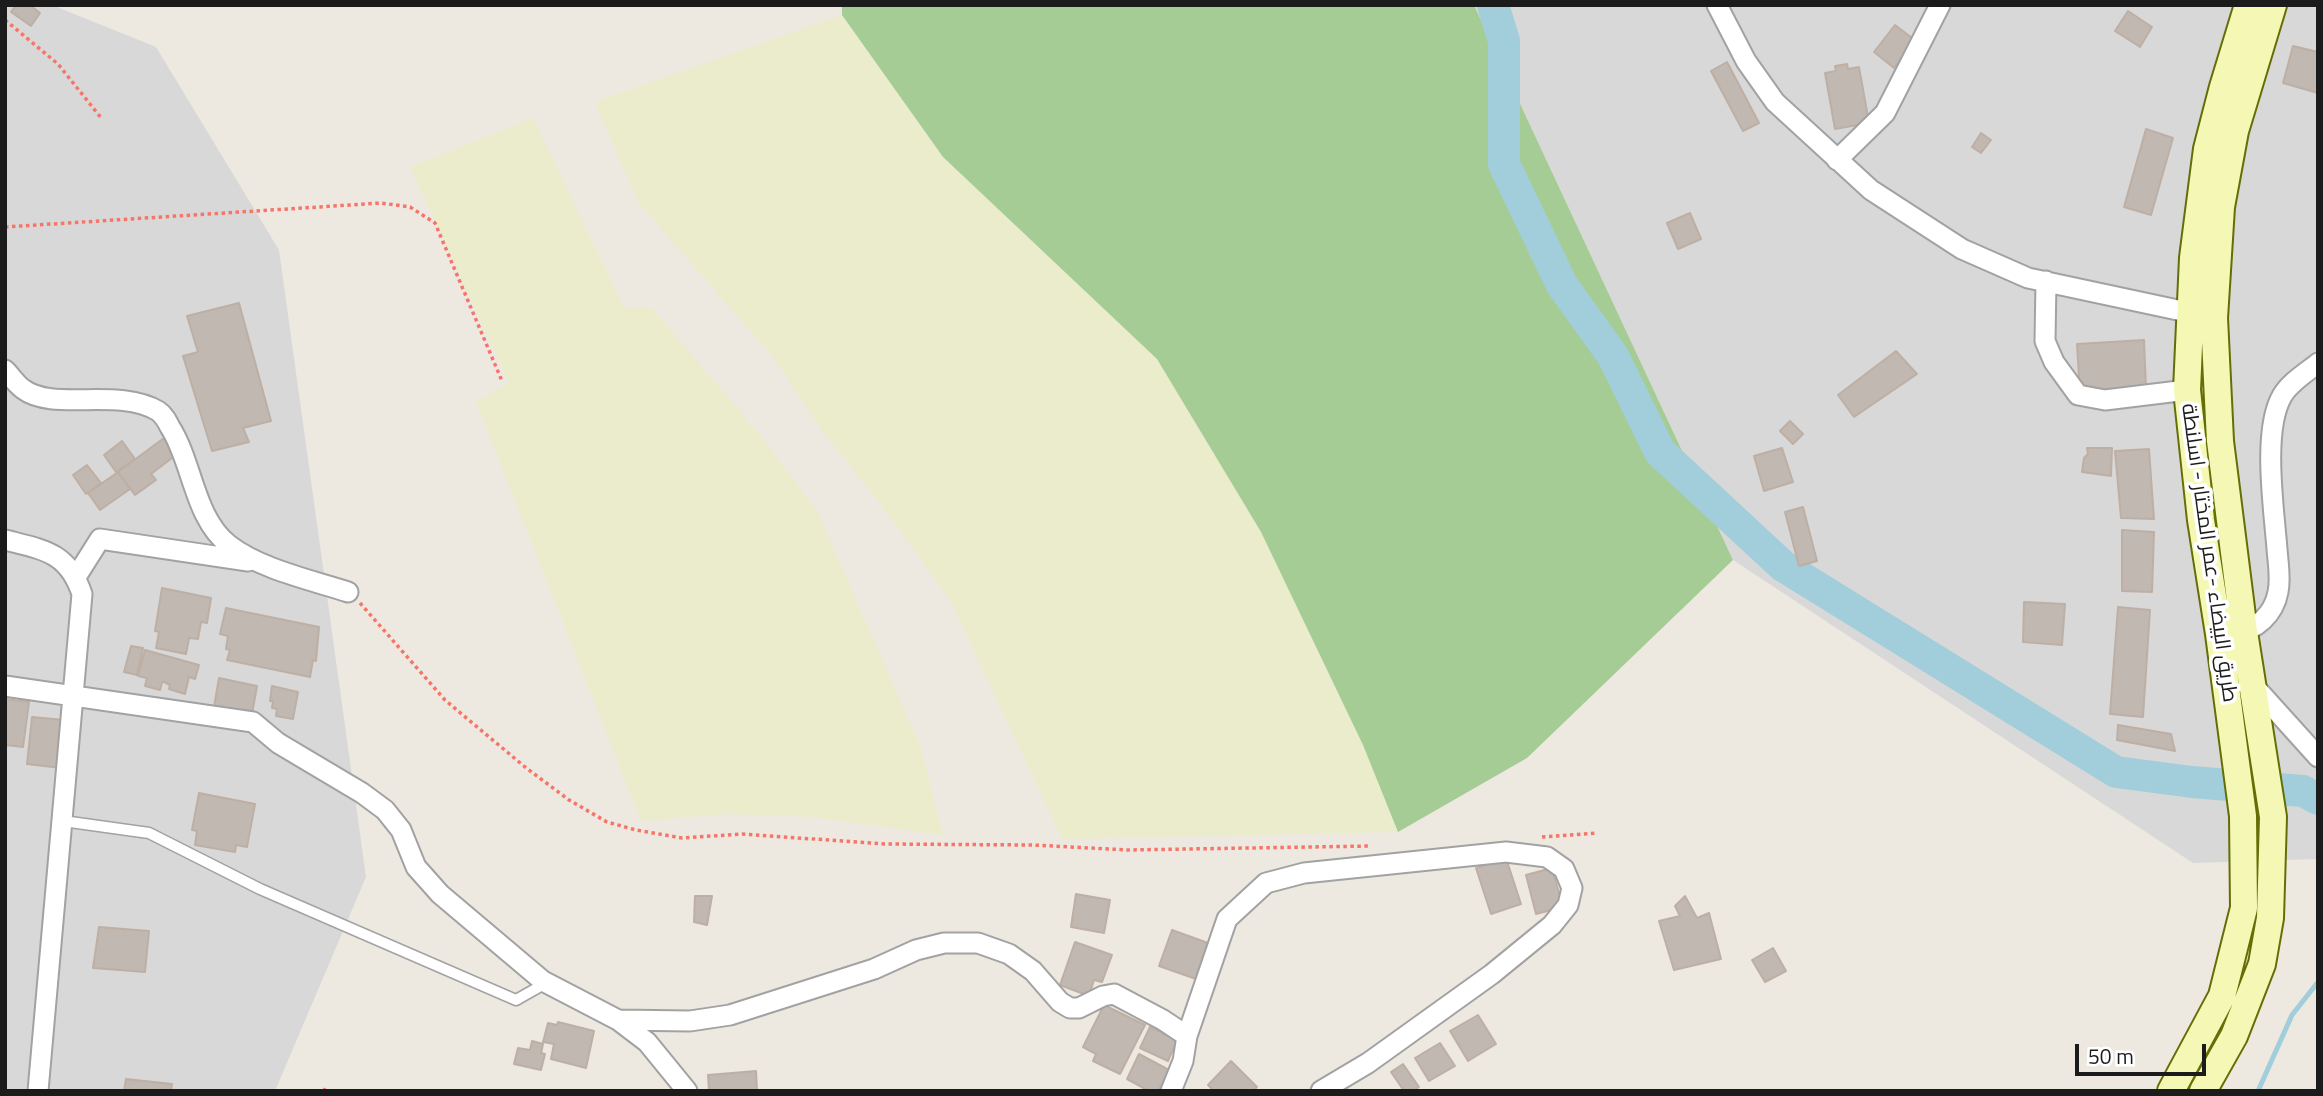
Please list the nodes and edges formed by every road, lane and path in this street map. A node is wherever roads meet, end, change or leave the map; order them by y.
1 (1717, 5) edge
2 (1940, 5) edge
3 (2248, 5) edge
4 (2273, 5) edge
5 (5, 20) edge
6 (102, 119) dead end
7 (1837, 160) junction
8 (5, 227) edge
9 (2046, 281) junction
10 (2202, 315) junction
11 (2318, 363) edge
12 (5, 370) edge
13 (502, 381) dead end
14 (2187, 390) junction
15 (5, 540) edge
16 (261, 563) junction
17 (76, 577) junction
18 (348, 592) joint
19 (2232, 633) junction
20 (5, 686) edge
21 (2254, 686) junction
22 (75, 695) junction
23 (2318, 757) edge
24 (63, 821) junction
25 (1597, 833) dead end
26 (1542, 837) dead end
27 (1378, 846) dead end
28 (547, 982) junction
29 (618, 1020) junction
30 (1186, 1036) junction
31 (38, 1091) edge
32 (687, 1091) edge
33 (1171, 1091) edge
34 (1321, 1091) edge
35 (2171, 1091) edge
36 (2203, 1091) edge

1 - 7 street
2 - 7 street
3 - 10 main road, طريق البيضاء -عمر المختار - اسلنطة
4 - 10 main road, طريق البيضاء -عمر المختار - اسلنطة
5 - 6 path
7 - 9 street
8 - 13 path
9 - 10 street
9 - 14 street
10 - 14 main road, طريق البيضاء -عمر المختار - اسلنطة
10 - 19 main road, طريق البيضاء -عمر المختار - اسلنطة
11 - 19 street
12 - 16 street
14 - 19 main road, طريق البيضاء -عمر المختار - اسلنطة
15 - 17 street
16 - 17 street
16 - 18 street
17 - 22 street
18 - 27 path
19 - 21 main road, طريق البيضاء -عمر المختار - اسلنطة
19 - 35 main road, طريق البيضاء -عمر المختار - اسلنطة
20 - 22 street
21 - 23 street
21 - 36 main road, طريق البيضاء -عمر المختار - اسلنطة
22 - 24 street
22 - 28 street
24 - 28 lane
24 - 31 street
25 - 26 path
28 - 29 street
29 - 30 street
29 - 32 street
30 - 33 street
30 - 34 street

